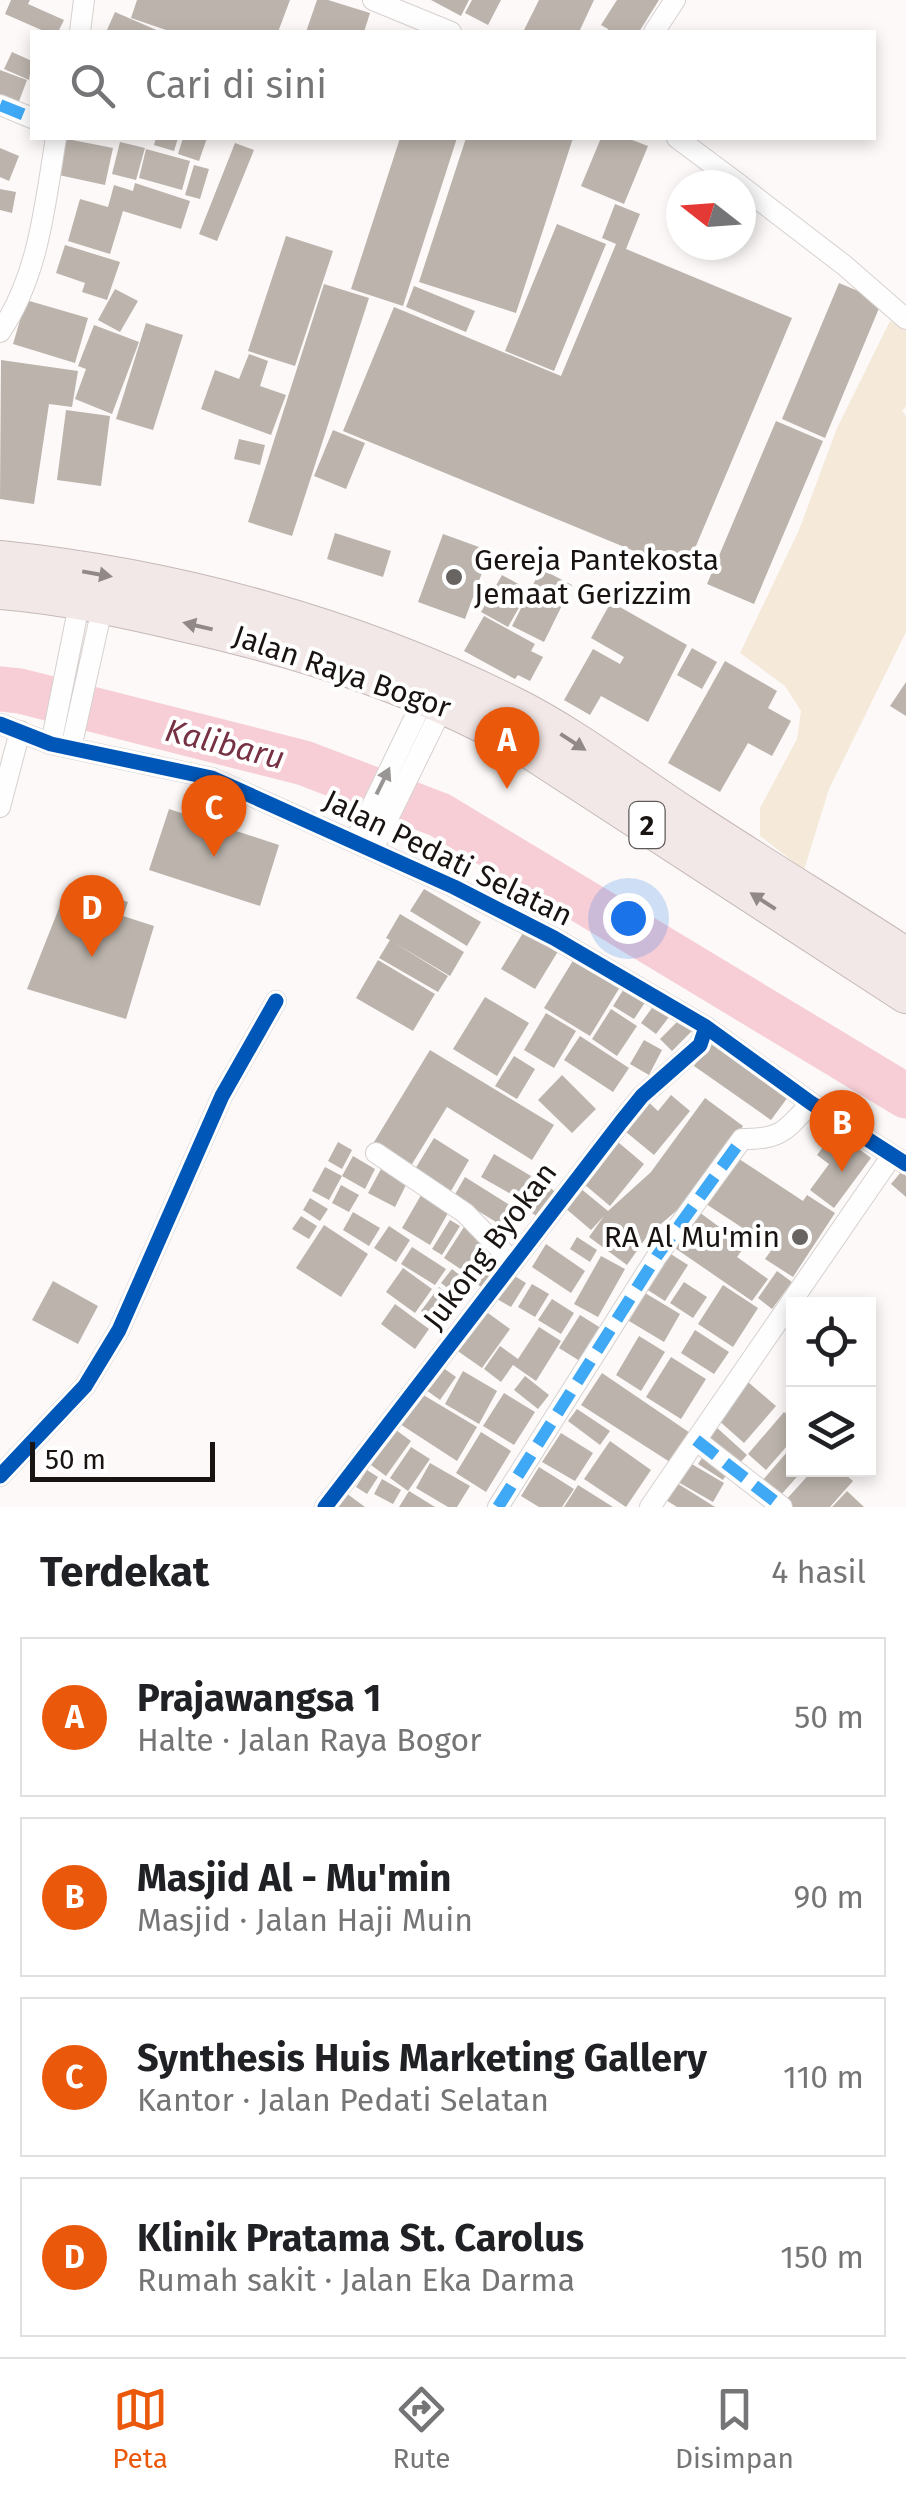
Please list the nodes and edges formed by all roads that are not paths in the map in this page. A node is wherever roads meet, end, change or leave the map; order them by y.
1 (84, 0) edge
2 (373, 0) edge
3 (675, 0) edge
4 (80, 30) edge
5 (446, 30) edge
6 (655, 30) edge
7 (0, 105) edge
8 (30, 117) edge
9 (56, 140) edge
10 (680, 140) edge
11 (721, 170) edge
12 (756, 197) edge
13 (906, 320) edge
14 (0, 332) edge
15 (0, 560) edge
16 (0, 590) edge
17 (88, 620) junction
18 (440, 689) junction
19 (10, 727) edge
20 (61, 746) junction
21 (0, 807) edge
22 (364, 845) junction
23 (906, 957) edge
24 (906, 994) edge
25 (276, 1001) dead end
26 (706, 1027) junction
27 (811, 1103) junction
28 (376, 1153) dead end
29 (898, 1161) edge
30 (512, 1260) junction
31 (696, 1440) junction
32 (0, 1476) edge
33 (325, 1507) edge
34 (498, 1507) edge
35 (650, 1507) edge
36 (782, 1507) edge

1 - 4 street
2 - 5 street
3 - 6 street
7 - 8 street
9 - 14 street
10 - 11 street
12 - 13 street
15 -> 18 highway, Jalan Raya Bogor / 2
16 - 17 highway, Jalan Raya Bogor / 2
18 -> 17 highway, Jalan Raya Bogor / 2
17 - 20 street
18 - 22 street
18 -> 23 highway, Jalan Raya Bogor / 2
24 -> 18 highway, Jalan Raya Bogor / 2
19 - 20 street, Jalan Pedati Selatan
19 - 21 street
20 - 22 street, Jalan Pedati Selatan
22 - 26 street, Jalan Pedati Selatan
25 - 32 street
26 - 27 street, Jalan Pedati Selatan
26 - 30 street, Jukong Byokan
27 - 29 street, Jalan Pedati Selatan
27 - 34 street
28 - 30 street
29 - 31 street
30 - 33 street, Jukong Byokan
31 - 35 street
31 - 36 street

